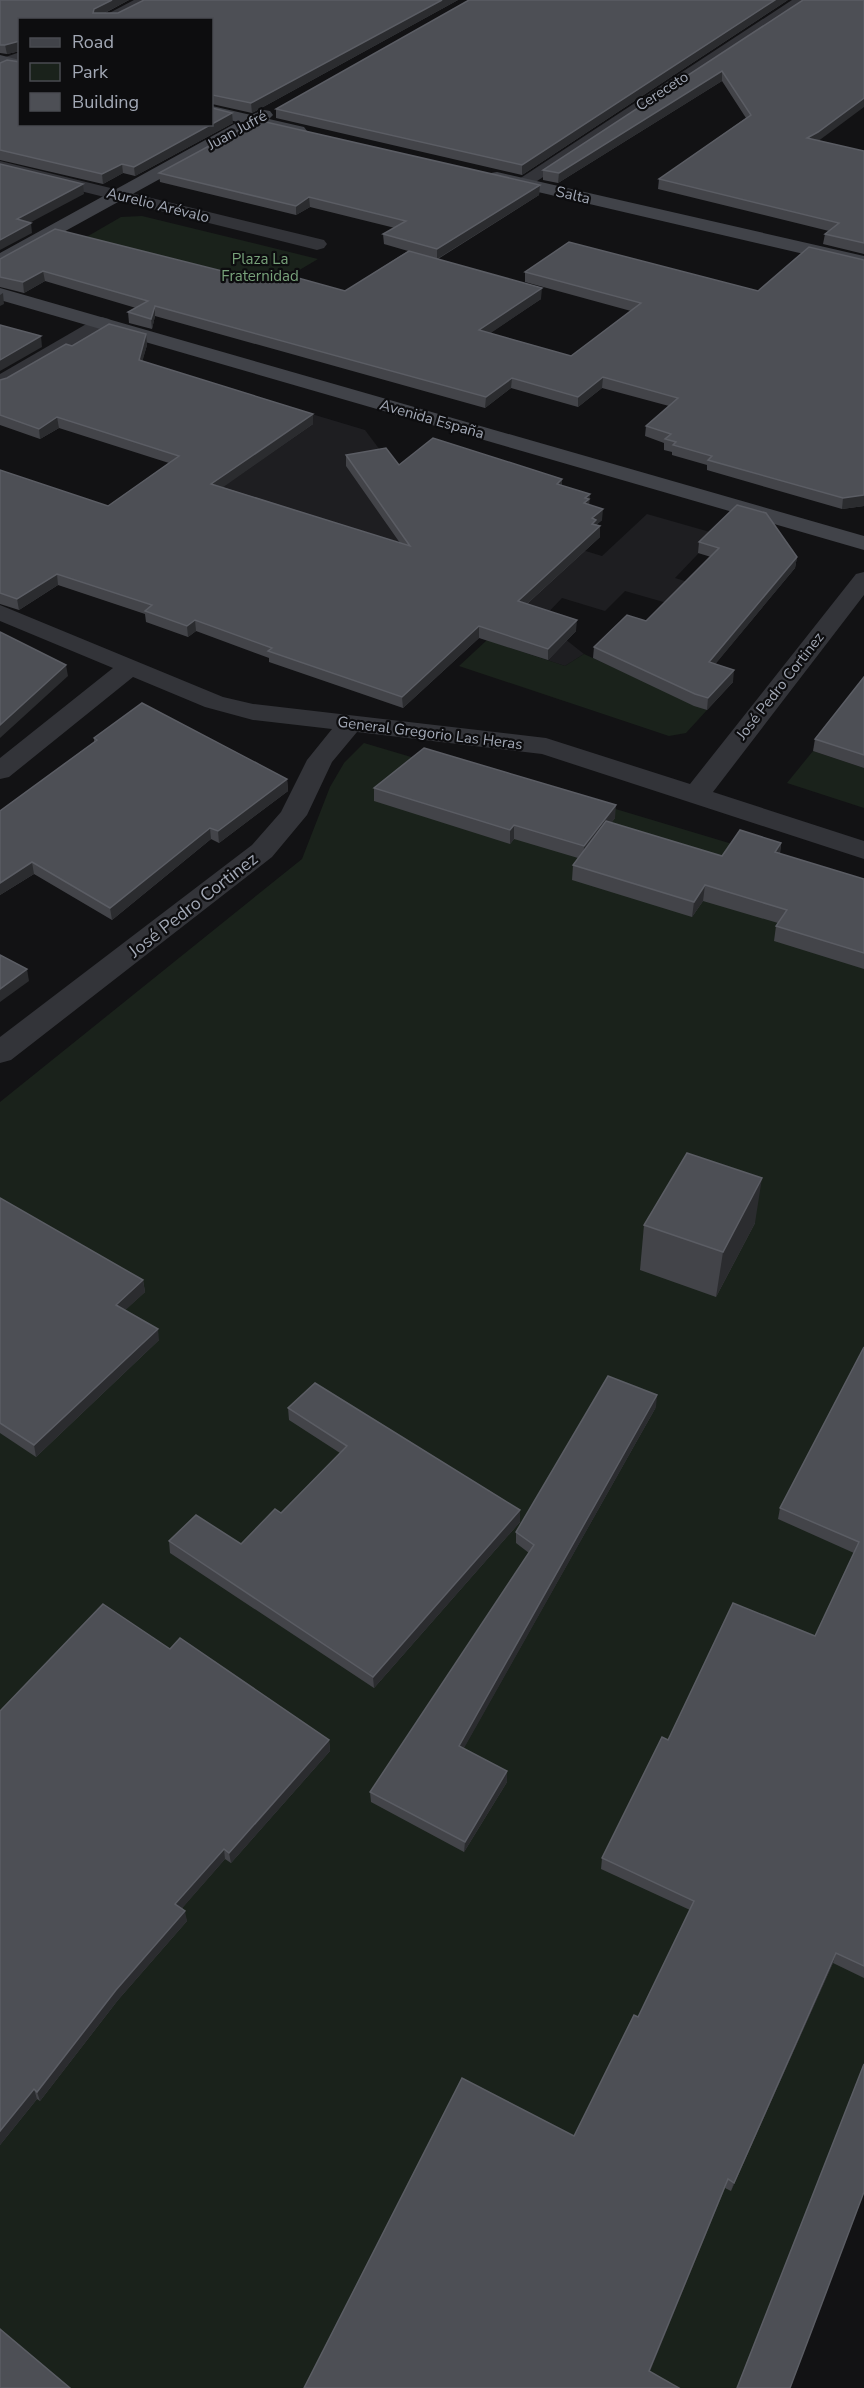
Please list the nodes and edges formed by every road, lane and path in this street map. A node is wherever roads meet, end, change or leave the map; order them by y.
1 (146, 0) edge
2 (803, 0) edge
3 (108, 18) edge
4 (281, 106) edge
5 (213, 111) edge
6 (254, 121) junction
7 (312, 134) edge
8 (0, 166) edge
9 (475, 172) edge
10 (522, 183) junction
11 (119, 195) junction
12 (317, 244) dead end
13 (0, 261) edge
14 (864, 262) edge
15 (0, 294) edge
16 (102, 323) junction
17 (0, 383) edge
18 (864, 543) edge
19 (864, 579) edge
20 (0, 612) edge
21 (129, 668) junction
22 (350, 724) junction
23 (0, 771) edge
24 (697, 794) junction
25 (864, 850) edge
26 (0, 1053) edge

1 - 3 street
2 - 10 street, Cereceto
4 - 6 main road, Juan Jufré
5 - 6 main road
6 - 7 main road
6 - 11 main road, Juan Jufré
8 - 11 street, Aurelio Arévalo
9 - 10 main road, Salta
10 - 14 main road, Salta
11 - 12 street, Aurelio Arévalo
11 - 13 main road, Juan Jufré
15 - 16 main road, Avenida España
16 - 17 street
16 - 18 main road, Avenida España
19 - 24 street, José Pedro Cortinez
20 - 21 street, General Gregorio Las Heras
21 - 22 street, General Gregorio Las Heras
21 - 23 street
22 - 24 street, General Gregorio Las Heras
22 - 26 street, José Pedro Cortinez
24 - 25 street, General Gregorio Las Heras

